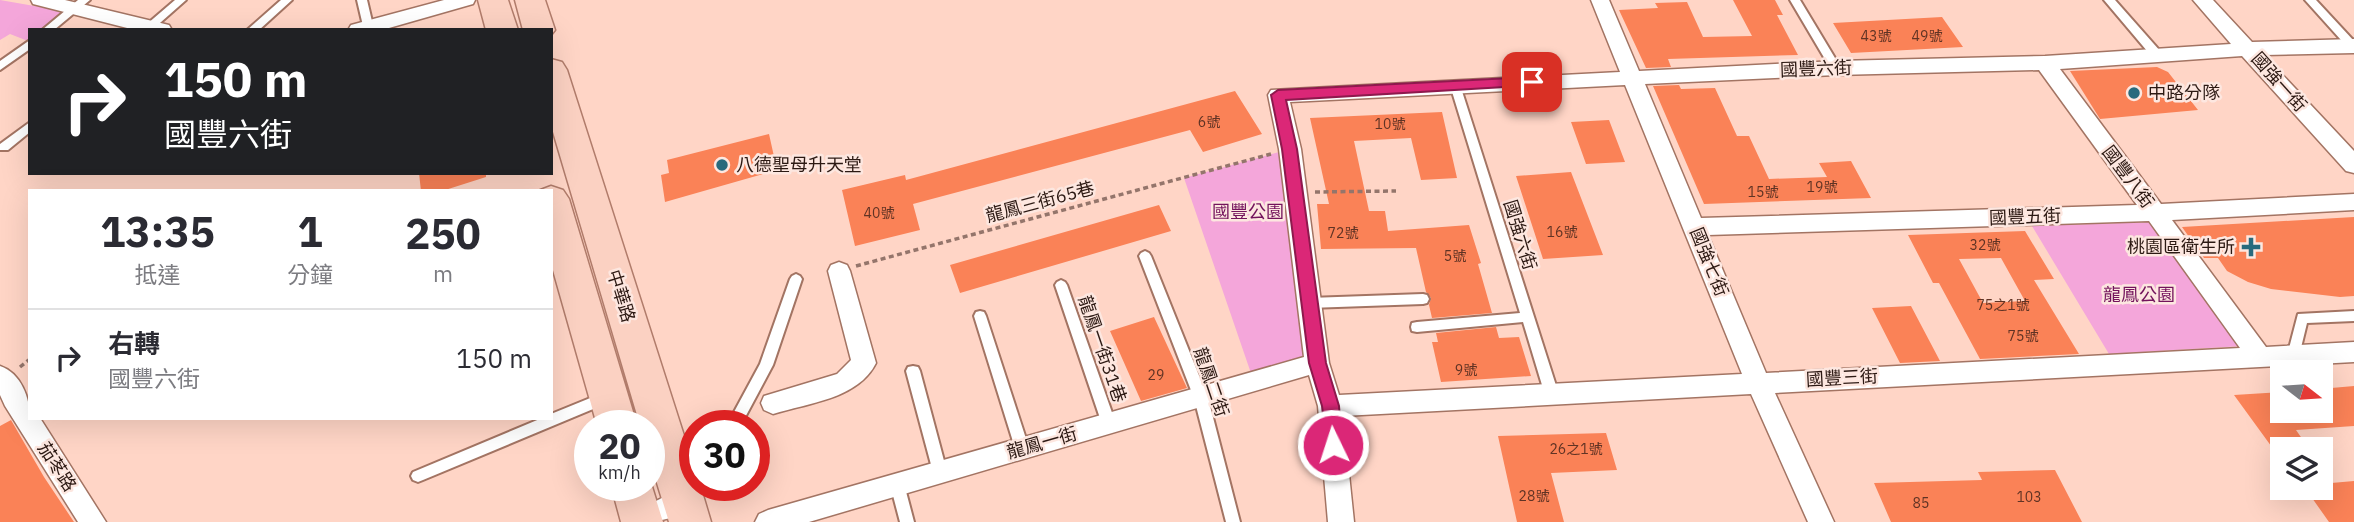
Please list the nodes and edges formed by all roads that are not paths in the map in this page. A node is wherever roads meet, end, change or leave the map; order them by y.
1 (40, 0) edge
2 (181, 0) edge
3 (288, 0) edge
4 (362, 0) edge
5 (466, 0) edge
6 (493, 0) edge
7 (530, 0) edge
8 (1600, 0) edge
9 (1795, 0) edge
10 (2109, 0) edge
11 (2202, 0) edge
12 (2310, 0) edge
13 (80, 3) edge
14 (49, 28) edge
15 (149, 28) edge
16 (153, 28) edge
17 (254, 28) edge
18 (365, 28) edge
19 (368, 28) edge
20 (501, 28) edge
21 (538, 28) edge
22 (28, 45) edge
23 (2354, 46) edge
24 (2248, 49) junction
25 (2157, 55) junction
26 (2045, 63) junction
27 (0, 66) edge
28 (1836, 68) junction
29 (553, 76) edge
30 (1634, 77) junction
31 (1455, 85) junction
32 (28, 128) edge
33 (4, 147) dead end
34 (2354, 165) edge
35 (2354, 202) edge
36 (553, 207) edge
37 (2154, 213) junction
38 (1696, 227) junction
39 (1145, 257) dead end
40 (839, 271) road end
41 (796, 279) dead end
42 (1061, 285) dead end
43 (1423, 299) dead end
44 (1309, 303) junction
45 (980, 316) dead end
46 (2354, 316) edge
47 (1527, 317) junction
48 (1417, 327) dead end
49 (2354, 352) edge
50 (2293, 356) junction
51 (2261, 358) junction
52 (1317, 363) junction
53 (913, 371) dead end
54 (0, 376) edge
55 (1758, 382) junction
56 (1552, 395) junction
57 (1201, 398) junction
58 (7, 401) edge
59 (773, 403) dead end
60 (1330, 406) junction
61 (612, 410) edge
62 (742, 410) edge
63 (574, 424) edge
64 (1109, 424) junction
65 (1022, 448) junction
66 (940, 472) junction
67 (418, 476) dead end
68 (897, 484) junction
69 (689, 502) edge
70 (639, 512) edge
71 (93, 522) edge
72 (768, 522) edge
73 (907, 522) edge
74 (1233, 522) edge
75 (1341, 522) edge
76 (1821, 522) edge

1 - 13 street
2 - 16 lane
3 - 17 lane
4 - 18 lane
5 - 19 street
6 - 20 main road
7 - 21 main road
8 - 30 street, 國強七街
9 - 28 lane
10 - 25 lane
11 - 24 street, 國強一街
12 - 23 lane
13 - 14 lane
13 - 15 street
22 - 27 lane
23 - 24 street, 國豐六街
24 - 25 street, 國豐六街
24 - 34 street, 國強一街
25 - 26 street, 國豐六街
26 - 28 street, 國豐六街
26 - 37 street, 國豐八街
28 - 30 street, 國豐六街
29 - 69 main road, 中華路
30 - 31 street, 國豐六街
30 - 38 street, 國強七街
31 - 44 street, 國豐六街
31 - 47 lane, 國強六街
32 - 33 lane
35 - 37 street, 國豐五街
36 - 61 main road
37 - 38 street, 國豐五街
37 - 51 street, 國豐八街
38 - 55 street, 國強七街
39 - 57 lane, 龍鳳二街
40 - 59 street
41 - 62 lane
42 - 64 lane, 龍鳳一街31巷
43 - 44 lane
44 - 52 street
45 - 65 lane
46 - 50 lane
47 - 48 lane
47 - 56 lane, 國強六街
49 - 50 street, 國豐三街
50 - 51 street, 國豐三街
51 - 55 street, 國豐三街
52 - 57 street, 龍鳳一街
52 - 60 street
53 - 66 lane
54 - 58 street, 茄苳路
55 - 56 street, 國豐三街
55 - 76 street, 國強七街
56 - 60 street, 國豐三街
57 - 64 street, 龍鳳一街
57 - 74 lane, 龍鳳二街
58 - 71 street, 茄苳路
60 - 75 street
63 - 67 lane
64 - 65 street, 龍鳳一街
65 - 66 street, 龍鳳一街
66 - 68 street, 龍鳳一街
68 - 72 street, 龍鳳一街
68 - 73 lane
69 - 70 street

